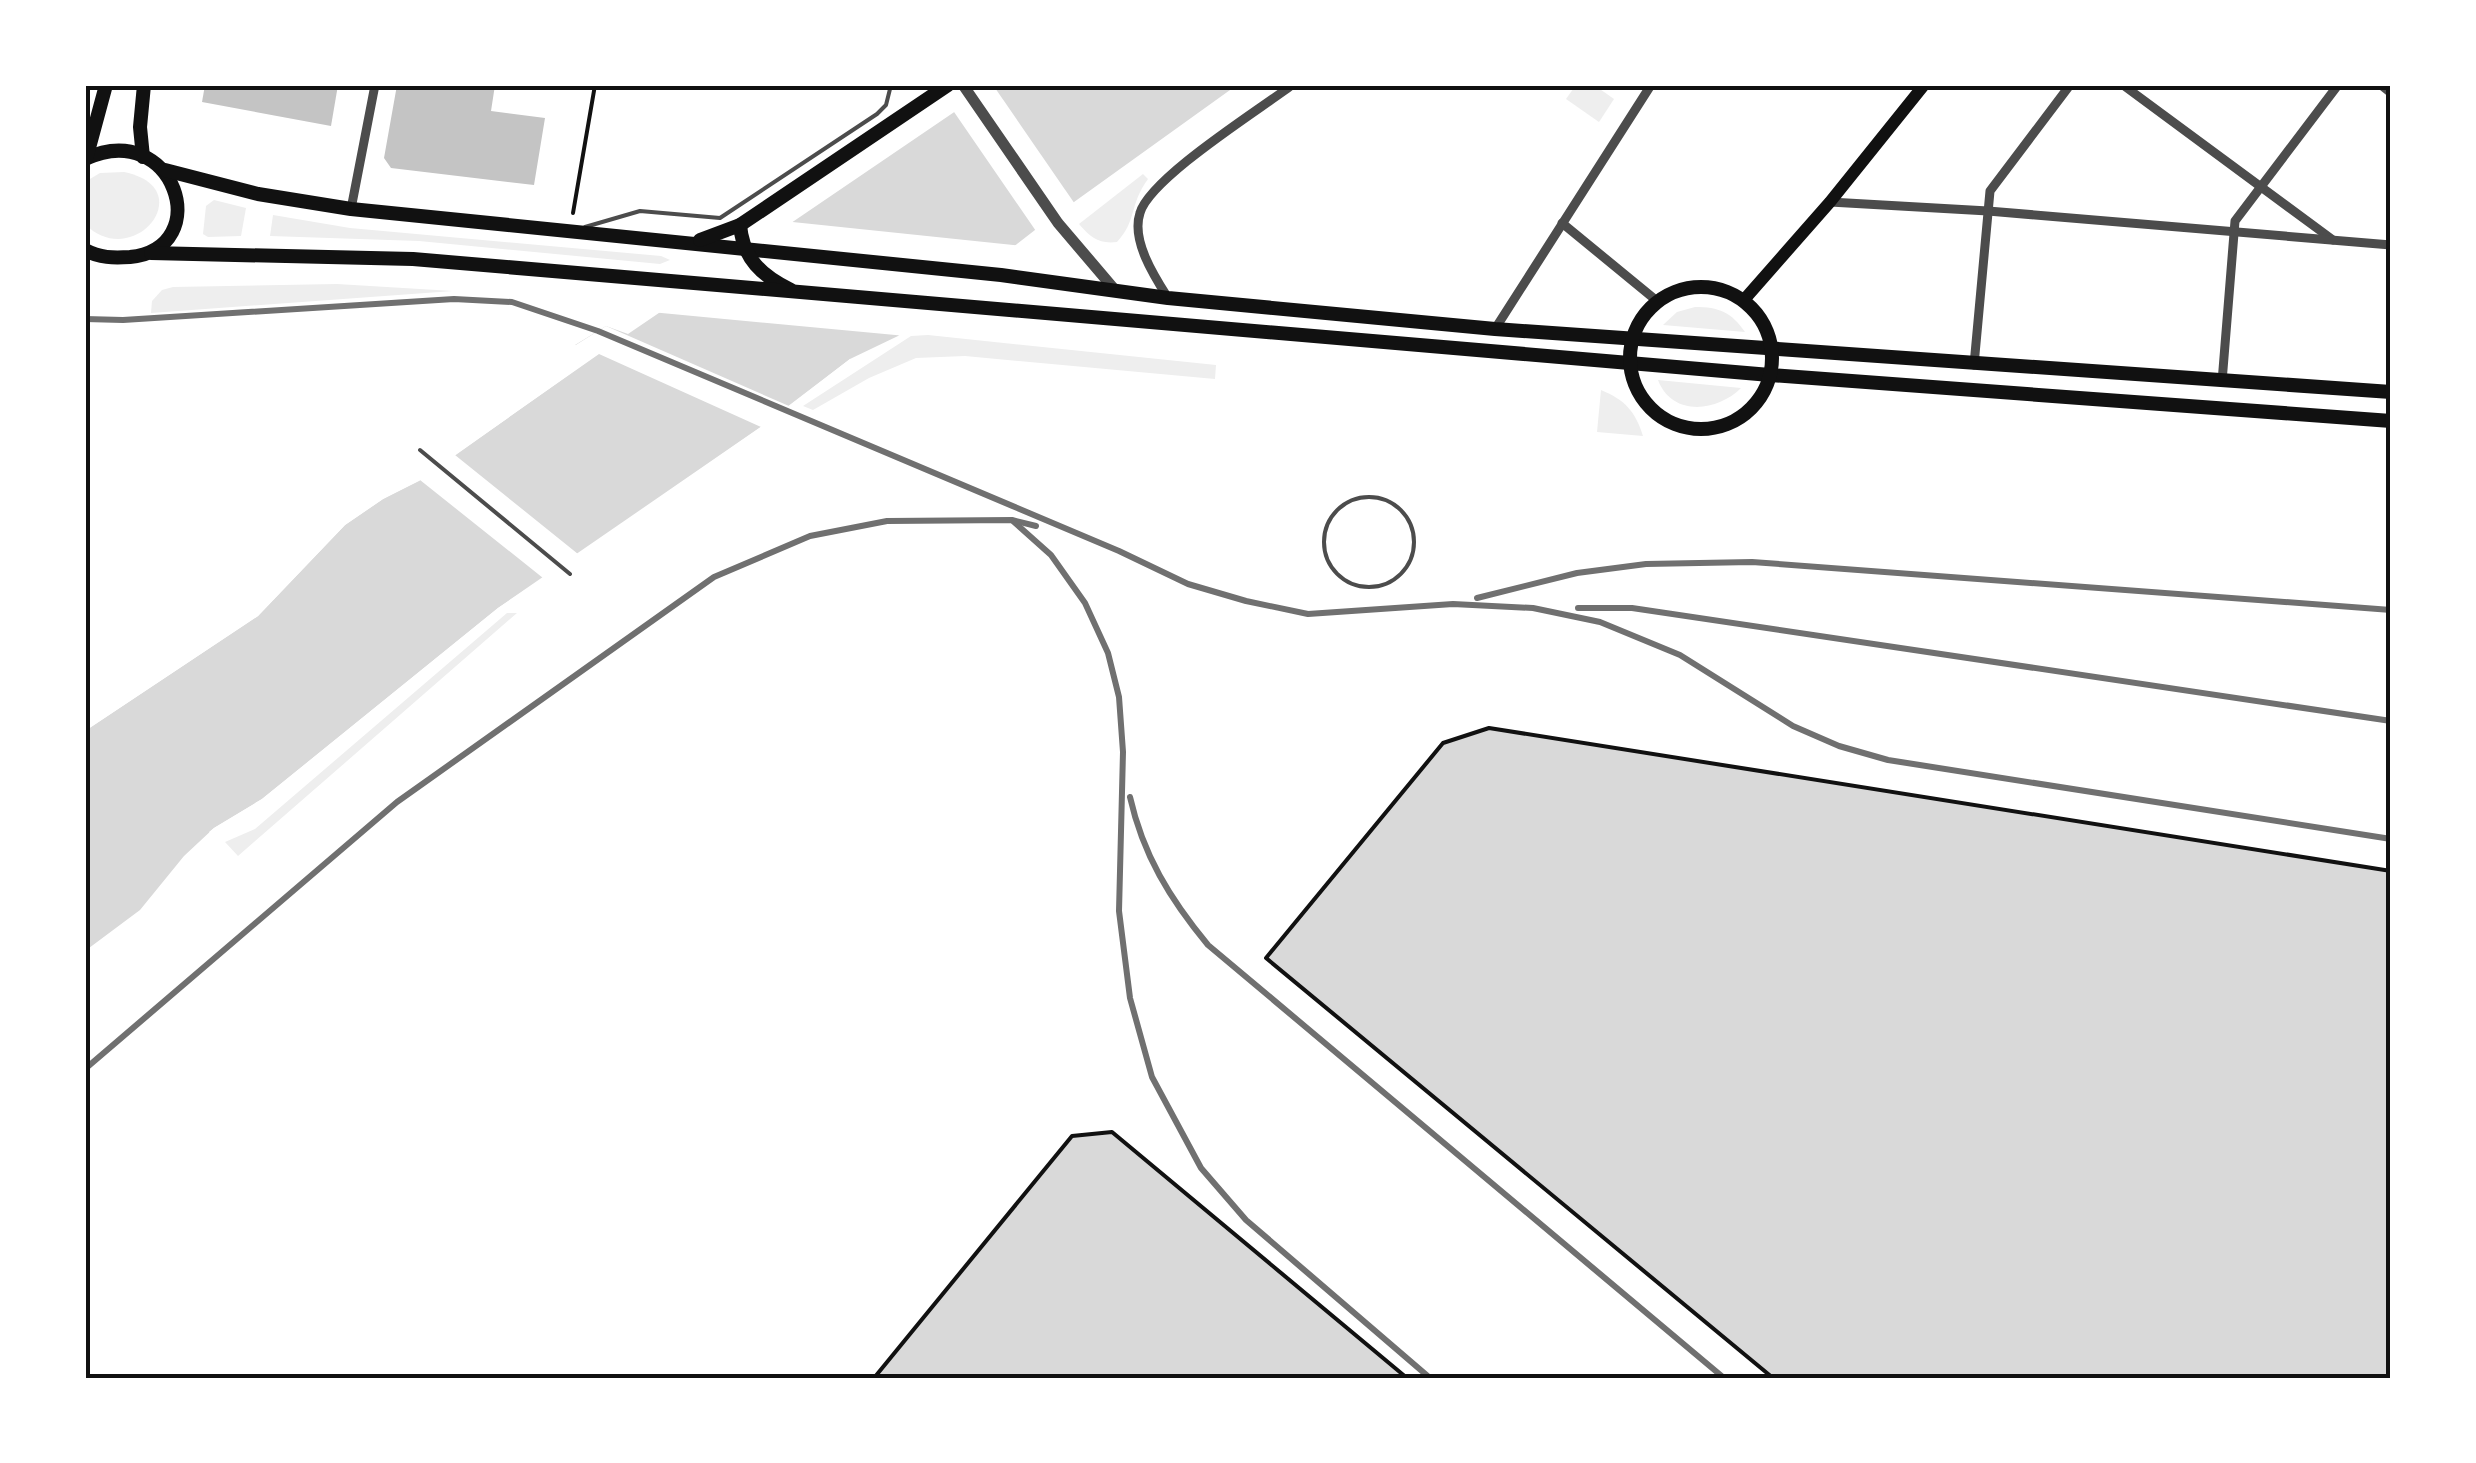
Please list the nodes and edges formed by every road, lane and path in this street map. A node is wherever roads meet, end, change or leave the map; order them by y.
1 (106, 85) edge
2 (144, 85) edge
3 (375, 85) edge
4 (595, 85) edge
5 (891, 85) edge
6 (948, 85) edge
7 (1292, 85) edge
8 (1632, 85) edge
9 (1924, 85) edge
10 (2070, 85) edge
11 (2123, 85) edge
12 (2338, 85) edge
13 (2381, 85) edge
14 (964, 86) edge
15 (1648, 89) edge
16 (2391, 92) edge
17 (143, 157) junction
18 (86, 159) edge
19 (165, 170) junction
20 (2258, 188) junction
21 (1830, 202) junction
22 (351, 209) junction
23 (1988, 211) junction
24 (1562, 223) junction
25 (740, 225) junction
26 (570, 232) junction
27 (2234, 232) junction
28 (2335, 242) junction
29 (680, 244) junction
30 (2391, 245) edge
31 (744, 250) junction
32 (85, 251) edge
33 (151, 253) junction
34 (1116, 290) junction
35 (798, 294) junction
36 (1168, 298) junction
37 (1658, 301) junction
38 (1743, 301) junction
39 (1496, 329) junction
40 (1633, 338) junction
41 (1772, 350) junction
42 (1630, 363) junction
43 (1974, 365) junction
44 (2391, 373) edge
45 (1770, 375) junction
46 (2222, 382) junction
47 (2390, 392) edge
48 (2391, 421) edge
49 (420, 450) dead end
50 (570, 574) dead end
51 (1361, 587) joint
52 (2391, 871) edge
53 (874, 1378) edge
54 (1407, 1378) edge
55 (1772, 1378) edge

1 - 18 main road
2 - 17 main road
3 - 22 street
4 - 26 path
5 - 26 lane
6 - 25 main road
7 - 36 street
8 - 15 street
9 - 21 main road
10 - 23 street
11 - 20 street
12 - 20 street
13 - 16 street
14 - 34 street
15 - 24 street
17 - 18 main road
17 - 19 main road
19 - 22 main road
19 - 33 main road
20 - 27 street
20 - 28 street
21 - 23 street
21 - 38 main road
22 - 26 main road
23 - 27 street
23 - 43 street
24 - 37 street
24 - 39 street
25 - 29 main road
25 - 31 main road
26 - 29 main road
27 - 28 street
27 - 46 street
28 - 30 street
29 - 31 main road
31 - 34 main road
31 - 35 main road
32 - 33 main road
33 - 35 main road
34 - 36 main road
35 - 42 main road
36 - 39 main road
37 - 38 main road
37 - 40 main road
38 - 41 main road
39 - 40 main road
40 - 41 main road
40 - 42 main road
41 - 43 main road
41 - 45 main road
42 - 45 main road
42 - 45 main road
43 - 46 main road
44 - 47 street
45 - 48 main road
46 - 47 main road
49 - 50 lane
51 - 51 lane
52 - 55 path
53 - 54 path

